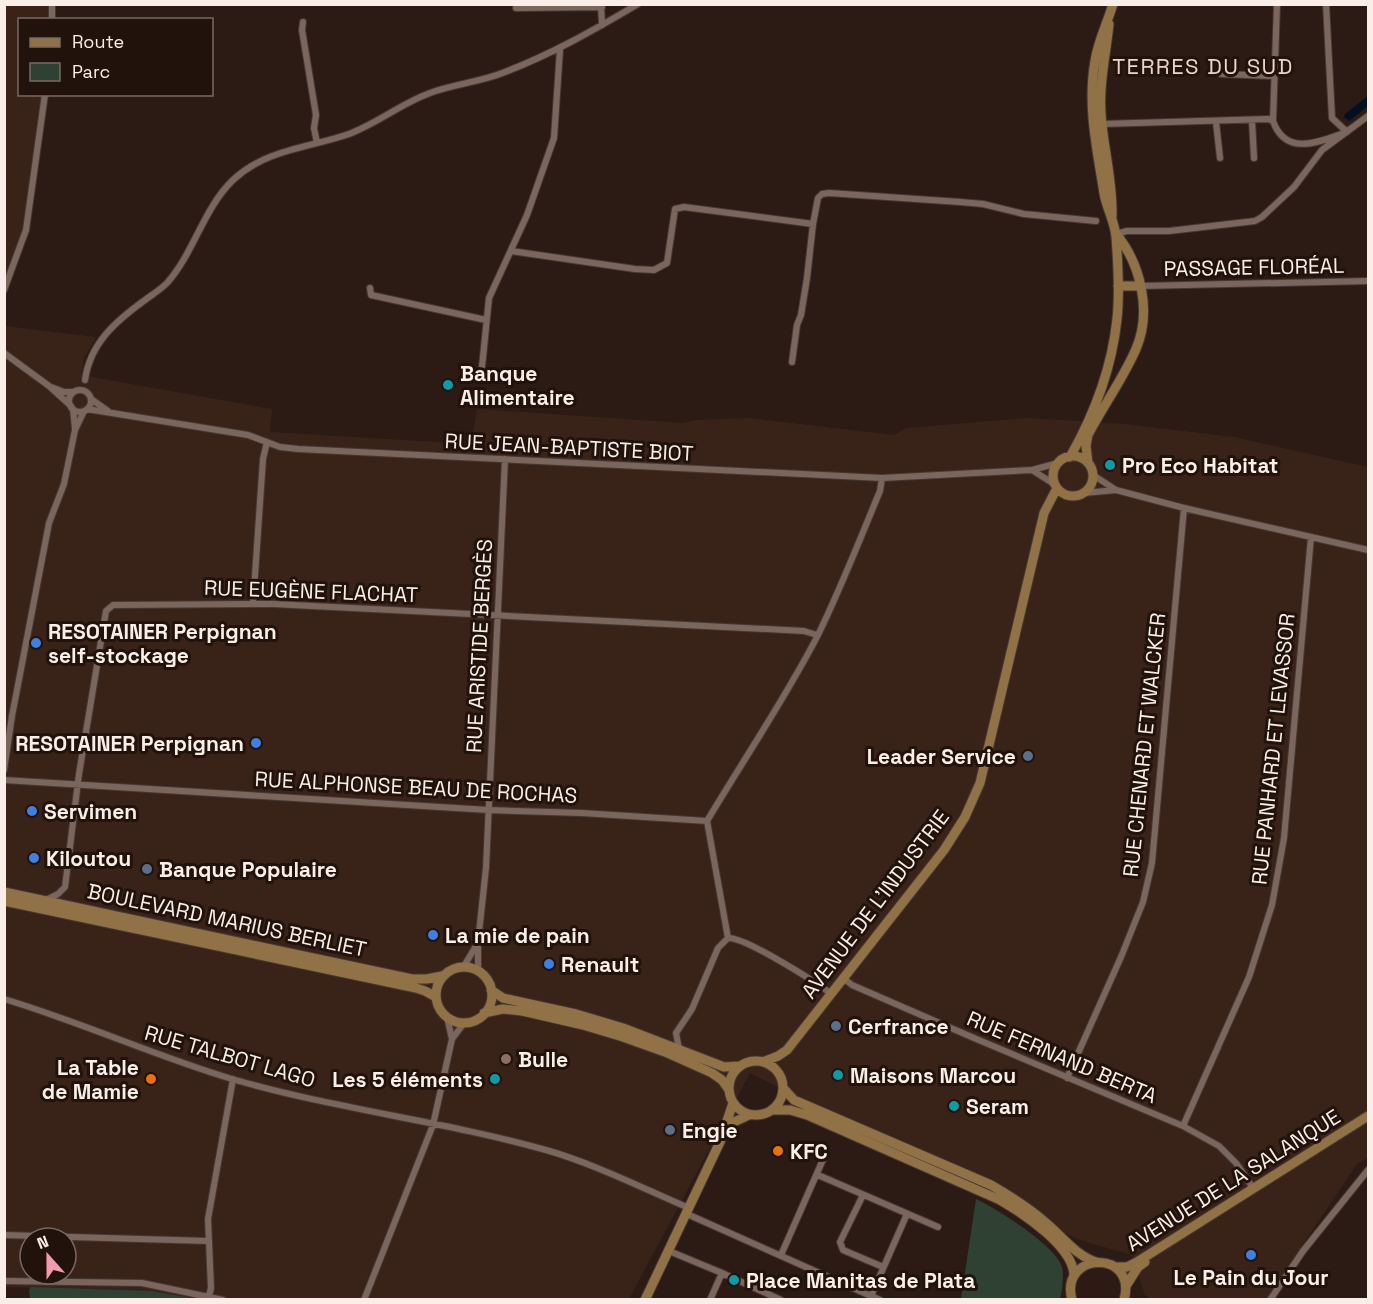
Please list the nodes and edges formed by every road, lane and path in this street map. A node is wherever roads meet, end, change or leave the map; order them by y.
1 (638, 4) edge
2 (1113, 4) edge
3 (1278, 4) edge
4 (1326, 4) edge
5 (602, 6) edge
6 (516, 8) dead end
7 (1110, 15) junction
8 (303, 22) dead end
9 (602, 25) junction
10 (560, 49) junction
11 (1221, 74) dead end
12 (1274, 76) junction
13 (45, 96) edge
14 (1368, 116) edge
15 (1252, 121) junction
16 (1273, 121) junction
17 (1216, 122) junction
18 (1102, 124) junction
19 (1347, 132) junction
20 (316, 143) junction
21 (1220, 158) dead end
22 (1254, 158) dead end
23 (1096, 221) dead end
24 (1112, 221) junction
25 (813, 224) junction
26 (1116, 234) junction
27 (511, 251) junction
28 (10, 274) junction
29 (1368, 281) edge
30 (4, 283) edge
31 (1140, 285) junction
32 (1118, 286) junction
33 (370, 288) dead end
34 (4, 290) edge
35 (486, 320) junction
36 (4, 352) edge
37 (792, 362) dead end
38 (482, 367) dead end
39 (85, 380) junction
40 (49, 386) junction
41 (75, 392) junction
42 (90, 397) junction
43 (72, 407) junction
44 (85, 410) junction
45 (109, 411) junction
46 (75, 430) junction
47 (267, 442) junction
48 (1070, 457) junction
49 (505, 459) junction
50 (1088, 463) junction
51 (1058, 464) junction
52 (1032, 470) junction
53 (1093, 475) junction
54 (882, 478) junction
55 (1056, 486) junction
56 (1116, 490) junction
57 (1084, 493) junction
58 (1070, 496) junction
59 (1184, 508) junction
60 (1041, 530) junction
61 (1311, 537) junction
62 (1368, 550) edge
63 (253, 604) junction
64 (497, 615) junction
65 (818, 635) junction
66 (4, 770) edge
67 (4, 780) edge
68 (78, 784) junction
69 (488, 810) junction
70 (707, 821) junction
71 (4, 892) edge
72 (46, 900) junction
73 (4, 901) edge
74 (728, 938) junction
75 (478, 942) junction
76 (464, 966) junction
77 (478, 970) junction
78 (442, 976) junction
79 (843, 978) junction
80 (491, 990) junction
81 (830, 993) junction
82 (436, 997) junction
83 (4, 999) edge
84 (484, 1013) junction
85 (447, 1017) junction
86 (464, 1023) junction
87 (452, 1039) junction
88 (679, 1049) junction
89 (786, 1050) junction
90 (763, 1062) junction
91 (740, 1066) junction
92 (781, 1075) junction
93 (1067, 1078) junction
94 (233, 1079) junction
95 (784, 1089) junction
96 (729, 1090) junction
97 (733, 1103) junction
98 (774, 1110) junction
99 (749, 1115) junction
100 (1368, 1116) edge
101 (1368, 1122) edge
102 (432, 1125) junction
103 (1184, 1126) junction
104 (720, 1142) junction
105 (825, 1155) dead end
106 (1368, 1170) edge
107 (818, 1175) junction
108 (1253, 1188) junction
109 (863, 1195) junction
110 (688, 1211) junction
111 (907, 1214) junction
112 (938, 1227) dead end
113 (4, 1235) edge
114 (208, 1241) junction
115 (669, 1251) junction
116 (782, 1255) junction
117 (1096, 1262) junction
118 (883, 1267) junction
119 (1115, 1267) junction
120 (722, 1273) junction
121 (1074, 1276) junction
122 (4, 1281) edge
123 (1127, 1294) edge
124 (209, 1296) junction
125 (871, 1296) junction
126 (1070, 1298) edge
127 (223, 1299) edge
128 (364, 1299) edge
129 (645, 1299) edge
130 (710, 1299) edge
131 (781, 1299) edge
132 (880, 1299) edge
133 (1270, 1299) edge

1 - 9 street
2 - 7 main road
3 - 12 street
4 - 19 street
5 - 6 street
5 - 9 street
7 - 18 main road
7 - 24 main road
8 - 20 street
9 - 10 street
10 - 20 street
10 - 27 street
11 - 12 street
12 - 16 street
13 - 28 street
14 - 19 street
15 - 16 street
15 - 17 street
15 - 22 street
16 - 19 street
17 - 18 street
17 - 21 street
18 - 24 main road
19 - 26 street
20 - 39 street
23 - 25 street
24 - 26 main road
25 - 27 street
25 - 37 street
26 - 31 main road
26 - 32 main road
27 - 35 street
28 - 30 street
28 - 34 street
29 - 31 street, PASSAGE FLORÉAL
31 - 32 main road
31 - 50 main road
32 - 48 main road
33 - 35 street
35 - 38 street
36 - 40 street
39 - 41 street
39 - 42 street
40 - 41 street
40 - 43 street
41 - 42 street
41 - 43 street
42 - 44 street
42 - 45 street, RUE JEAN-BAPTISTE BIOT
43 - 44 street
43 - 46 street
44 - 45 street, RUE JEAN-BAPTISTE BIOT
44 - 46 street
45 - 47 street, RUE JEAN-BAPTISTE BIOT
46 - 66 street
47 - 49 street, RUE JEAN-BAPTISTE BIOT
47 - 63 street
48 - 50 main road
48 - 51 main road
49 - 54 street, RUE JEAN-BAPTISTE BIOT
49 - 64 street, RUE ARISTIDE BERGÈS
50 - 53 main road
51 - 52 street, RUE JEAN-BAPTISTE BIOT
51 - 55 main road
52 - 54 street, RUE JEAN-BAPTISTE BIOT
52 - 55 street
53 - 56 street
53 - 57 main road
54 - 65 street
55 - 58 main road
55 - 60 main road, AVENUE DE L'INDUSTRIE
56 - 57 street
56 - 59 street
57 - 58 main road
58 - 60 main road, AVENUE DE L'INDUSTRIE
59 - 61 street
59 - 93 street, RUE CHENARD ET WALCKER
60 - 79 main road, AVENUE DE L'INDUSTRIE
61 - 62 street
61 - 103 street, RUE PANHARD ET LEVASSOR
63 - 64 street, RUE EUGÈNE FLACHAT
63 - 68 street, RUE EUGÈNE FLACHAT
64 - 65 street, RUE EUGÈNE FLACHAT
64 - 69 street, RUE ARISTIDE BERGÈS
65 - 70 street
67 - 68 street, RUE ALPHONSE BEAU DE ROCHAS
68 - 69 street, RUE ALPHONSE BEAU DE ROCHAS
68 - 72 street, RUE EUGÈNE FLACHAT
69 - 70 street, RUE ALPHONSE BEAU DE ROCHAS
69 - 75 street, RUE ARISTIDE BERGÈS
70 - 74 street
71 - 72 main road, BOULEVARD MARIUS BERLIET
72 - 78 main road, BOULEVARD MARIUS BERLIET
73 - 82 main road, BOULEVARD MARIUS BERLIET
74 - 81 street
74 - 88 street
75 - 76 street, RUE ARISTIDE BERGÈS
75 - 77 street, RUE ARISTIDE BERGÈS
76 - 77 main road
76 - 78 main road
77 - 80 main road
78 - 82 main road
79 - 81 main road, AVENUE DE L'INDUSTRIE
79 - 93 street, RUE FERNAND BERTA
80 - 84 main road
80 - 88 main road
81 - 89 main road, AVENUE DE L'INDUSTRIE
82 - 85 main road
83 - 94 street, RUE TALBOT LAGO
84 - 86 main road
84 - 96 main road
85 - 86 main road
85 - 87 street
86 - 87 street
87 - 102 street
88 - 91 main road
89 - 90 main road, AVENUE DE L'INDUSTRIE
89 - 92 main road, AVENUE DE L'INDUSTRIE
90 - 91 main road
90 - 92 main road
91 - 96 main road
92 - 95 main road
93 - 103 street, RUE FERNAND BERTA
94 - 102 street, RUE TALBOT LAGO
94 - 114 street
95 - 98 main road
95 - 117 main road
96 - 97 main road
97 - 99 main road
97 - 104 main road
98 - 99 main road
98 - 121 main road
99 - 104 main road
100 - 108 main road, AVENUE DE LA SALANQUE
101 - 123 main road, AVENUE DE LA SALANQUE
102 - 110 street, RUE TALBOT LAGO
102 - 128 street
103 - 108 street, RUE FERNAND BERTA
104 - 110 main road
105 - 107 street
106 - 133 street
107 - 109 street
107 - 116 street
108 - 119 main road, AVENUE DE LA SALANQUE
109 - 111 street
109 - 118 street
110 - 115 main road
110 - 116 street, RUE TALBOT LAGO
111 - 112 street
111 - 118 street
113 - 114 street
114 - 124 street
115 - 120 street
115 - 129 main road
116 - 125 street, RUE TALBOT LAGO
117 - 119 main road
117 - 121 main road
118 - 125 street
119 - 123 main road
120 - 130 street
120 - 131 street
121 - 126 main road
122 - 124 street
124 - 127 street
125 - 132 street, RUE TALBOT LAGO

